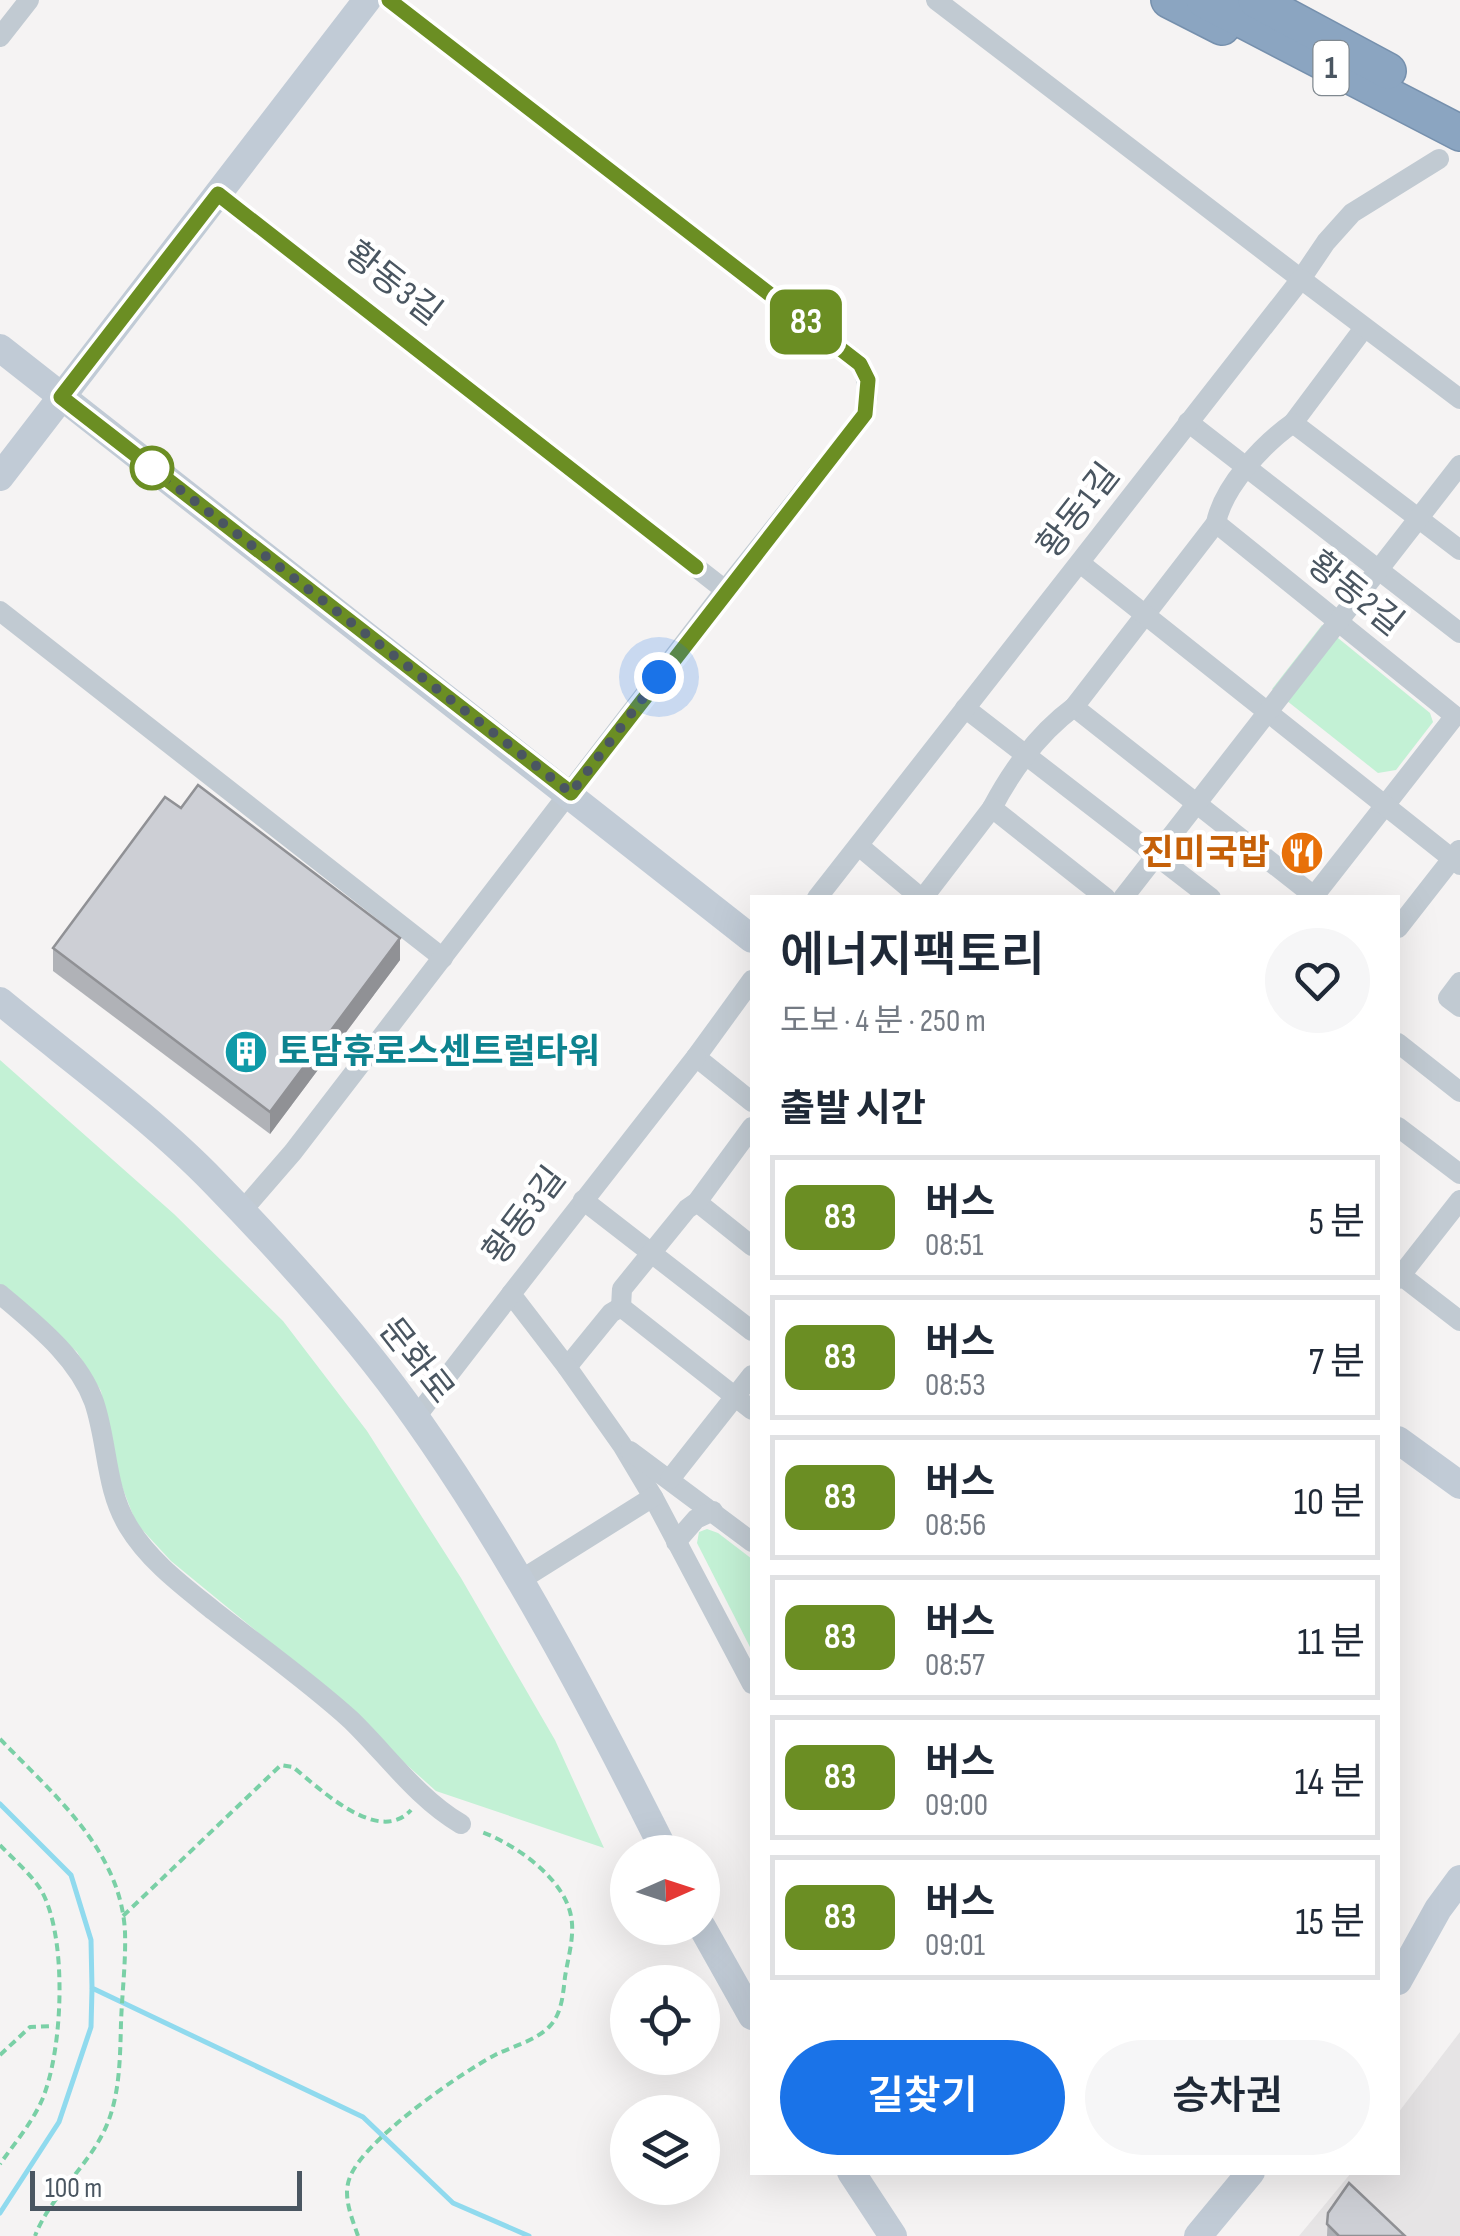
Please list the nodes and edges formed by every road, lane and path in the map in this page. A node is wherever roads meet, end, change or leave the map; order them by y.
1 (29, 0) edge
2 (367, 0) edge
3 (389, 0) edge
4 (936, 0) edge
5 (1170, 0) edge
6 (1204, 0) edge
7 (1256, 0) edge
8 (0, 37) edge
9 (1298, 51) junction
10 (1460, 109) edge
11 (1450, 146) edge
12 (218, 194) junction
13 (1301, 279) junction
14 (1364, 328) junction
15 (0, 348) edge
16 (61, 397) junction
17 (1460, 399) edge
18 (1188, 422) junction
19 (1293, 423) junction
20 (1460, 465) edge
21 (1248, 468) junction
22 (0, 477) edge
23 (1418, 518) junction
24 (1216, 523) junction
25 (1460, 550) edge
26 (1080, 564) junction
27 (1378, 570) junction
28 (725, 590) junction
29 (0, 612) edge
30 (1143, 614) junction
31 (1338, 622) junction
32 (1460, 633) edge
33 (1074, 707) junction
34 (965, 708) junction
35 (1267, 713) junction
36 (1458, 714) edge
37 (1026, 756) junction
38 (571, 793) junction
39 (1196, 806) junction
40 (1384, 806) junction
41 (992, 808) junction
42 (859, 846) junction
43 (1157, 856) junction
44 (1457, 857) edge
45 (819, 895) edge
46 (918, 895) edge
47 (924, 895) edge
48 (1102, 895) edge
49 (1125, 895) edge
50 (1208, 895) edge
51 (1311, 895) edge
52 (1316, 895) edge
53 (1400, 926) edge
54 (750, 936) edge
55 (444, 958) junction
56 (1460, 982) edge
57 (750, 983) edge
58 (0, 1001) edge
59 (1460, 1008) edge
60 (1400, 1045) edge
61 (696, 1057) junction
62 (1460, 1092) edge
63 (750, 1100) edge
64 (1400, 1129) edge
65 (750, 1130) edge
66 (1460, 1174) edge
67 (583, 1200) junction
68 (1460, 1200) edge
69 (698, 1202) junction
70 (242, 1212) junction
71 (750, 1244) edge
72 (651, 1253) junction
73 (1400, 1274) edge
74 (1400, 1277) edge
75 (0, 1294) edge
76 (511, 1294) junction
77 (621, 1307) junction
78 (1460, 1320) edge
79 (750, 1329) edge
80 (567, 1367) junction
81 (744, 1404) edge
82 (416, 1417) junction
83 (1400, 1441) edge
84 (622, 1445) junction
85 (670, 1479) junction
86 (1460, 1486) edge
87 (653, 1497) junction
88 (713, 1511) junction
89 (750, 1540) edge
90 (676, 1542) junction
91 (519, 1581) junction
92 (750, 1680) edge
93 (0, 1739) edge
94 (424, 1796) junction
95 (461, 1824) joint
96 (656, 1835) edge
97 (0, 1844) edge
98 (1460, 1879) edge
99 (122, 1917) junction
100 (712, 1945) edge
101 (1400, 1977) edge
102 (750, 2012) edge
103 (55, 2026) junction
104 (0, 2055) edge
105 (0, 2164) edge
106 (853, 2175) edge
107 (1249, 2175) edge
108 (35, 2236) edge
109 (358, 2236) edge
110 (894, 2236) edge
111 (1198, 2236) edge

1 - 8 street
2 - 12 street
3 - 28 street
4 - 13 street
5 - 9 highway
6 - 9 highway, 1
7 - 10 highway, 1
9 - 11 highway, 1
11 - 13 street, 황동1길
12 - 16 street
12 - 28 street, 황동3길
13 - 14 street
13 - 18 street, 황동1길
14 - 17 street
14 - 19 street
15 - 16 street
16 - 22 street
16 - 38 street
18 - 21 street
18 - 26 street, 황동1길
19 - 21 street
19 - 23 street
20 - 23 street
21 - 24 street
21 - 27 street
23 - 25 street
23 - 27 street
24 - 30 street
24 - 31 street, 황동2길
26 - 30 street
26 - 34 street, 황동1길
27 - 31 street
27 - 32 street
28 - 38 street
29 - 55 street
30 - 33 street
30 - 35 street
31 - 35 street
31 - 36 street, 황동2길
33 - 37 street
33 - 39 street, 황동2길
34 - 37 street
34 - 42 street, 황동1길
35 - 39 street
35 - 40 street
36 - 40 street, 황동2길
37 - 41 street
37 - 43 street
38 - 54 street
38 - 55 street
39 - 43 street
39 - 51 street, 황동2길
40 - 44 street
40 - 52 street, 황동2길
41 - 47 street
41 - 48 street
42 - 45 street, 황동1길
42 - 46 street
43 - 49 street
43 - 50 street
44 - 53 street
55 - 70 street
56 - 59 street
57 - 61 street, 황동3길
58 - 70 street, 문화로
60 - 62 street
61 - 63 street
61 - 67 street, 황동3길
64 - 66 street
65 - 69 street
67 - 72 street
67 - 76 street, 황동3길
68 - 73 street
69 - 71 street
69 - 72 street
70 - 82 street, 문화로
72 - 77 street
72 - 79 street
74 - 78 street
75 - 94 street
76 - 80 street, 황동3길
76 - 82 street
77 - 80 street
77 - 81 street
80 - 84 street, 황동3길
81 - 85 street
82 - 91 street, 문화로
83 - 86 street
84 - 85 street
84 - 87 street, 황동3길
85 - 88 street
87 - 90 street, 황동3길
87 - 91 street
88 - 89 street
88 - 90 street
90 - 92 street, 황동3길
91 - 96 street, 문화로
93 - 99 path
94 - 95 street
94 - 99 path
95 - 109 path
97 - 103 path
98 - 101 street
99 - 108 path
100 - 102 street
103 - 104 path
103 - 105 path
106 - 110 street
107 - 111 street

